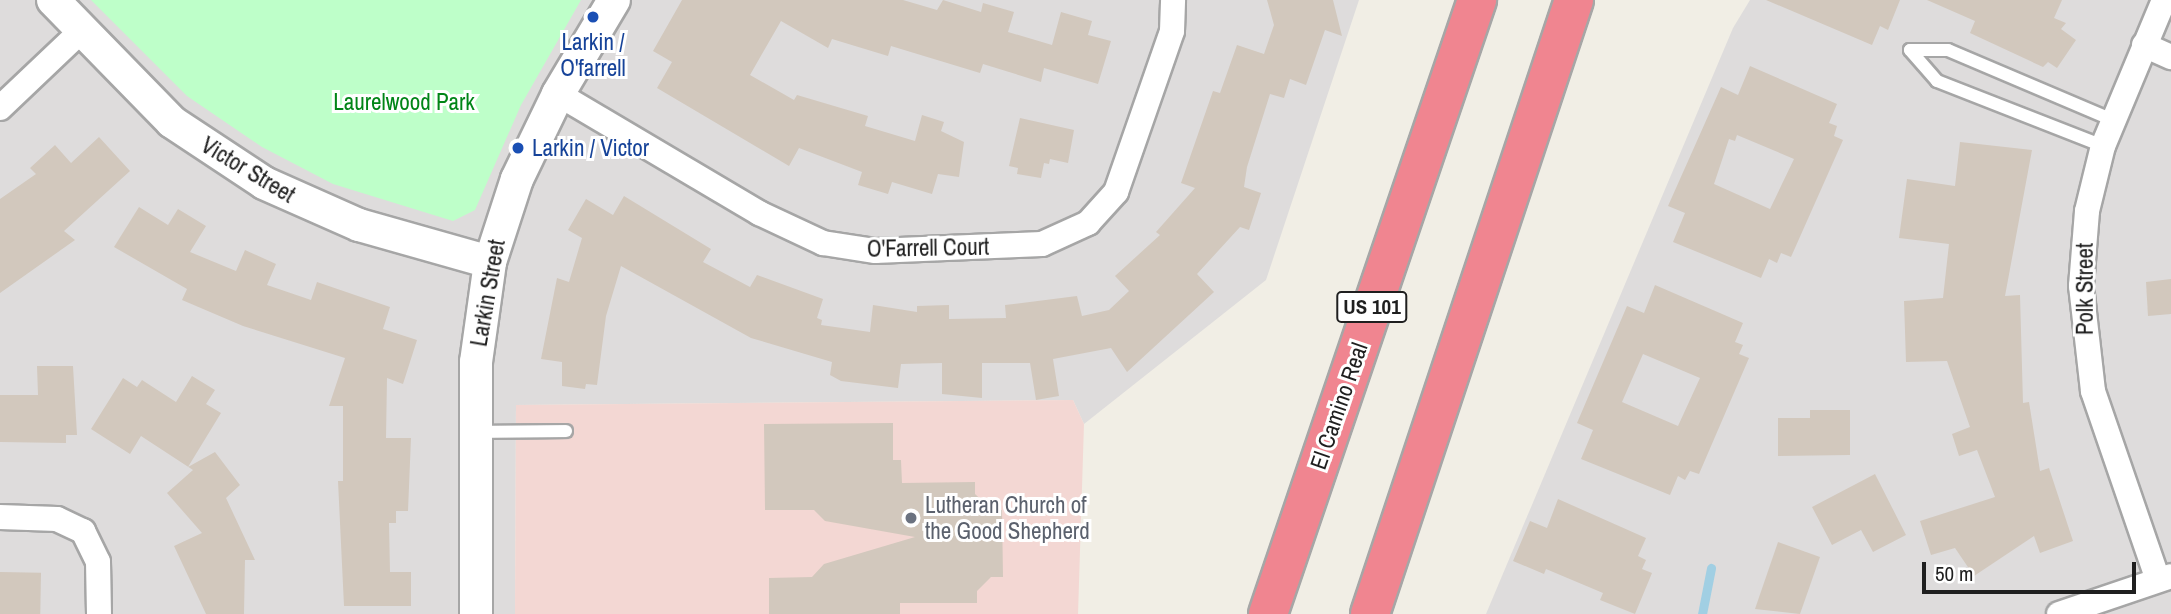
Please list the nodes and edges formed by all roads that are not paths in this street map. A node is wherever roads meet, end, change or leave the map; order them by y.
1 (52, 0) edge
2 (614, 0) edge
3 (1173, 0) edge
4 (1477, 0) edge
5 (1574, 0) edge
6 (2164, 0) edge
7 (81, 31) junction
8 (2144, 45) junction
9 (2171, 57) edge
10 (558, 94) junction
11 (0, 108) edge
12 (2113, 120) junction
13 (2103, 146) junction
14 (490, 262) junction
15 (566, 431) dead end
16 (475, 432) junction
17 (0, 517) edge
18 (2164, 578) edge
19 (99, 614) edge
20 (476, 614) edge
21 (1268, 614) edge
22 (1370, 614) edge
23 (2059, 614) edge

1 - 7 street, Victor Street
2 - 10 street, Larkin Street
3 - 10 street, O'Farrell Court
4 - 21 highway, El Camino Real / US 101
5 - 22 highway
6 - 8 street, Polk Street
7 - 11 street
7 - 14 street, Victor Street
8 - 9 street
8 - 12 street, Polk Street
10 - 14 street, Larkin Street
12 - 13 street, Polk Street
12 - 13 lane
13 - 18 street, Polk Street
14 - 16 street, Larkin Street
15 - 16 lane
16 - 20 street, Larkin Street
17 - 19 street
18 - 23 street

